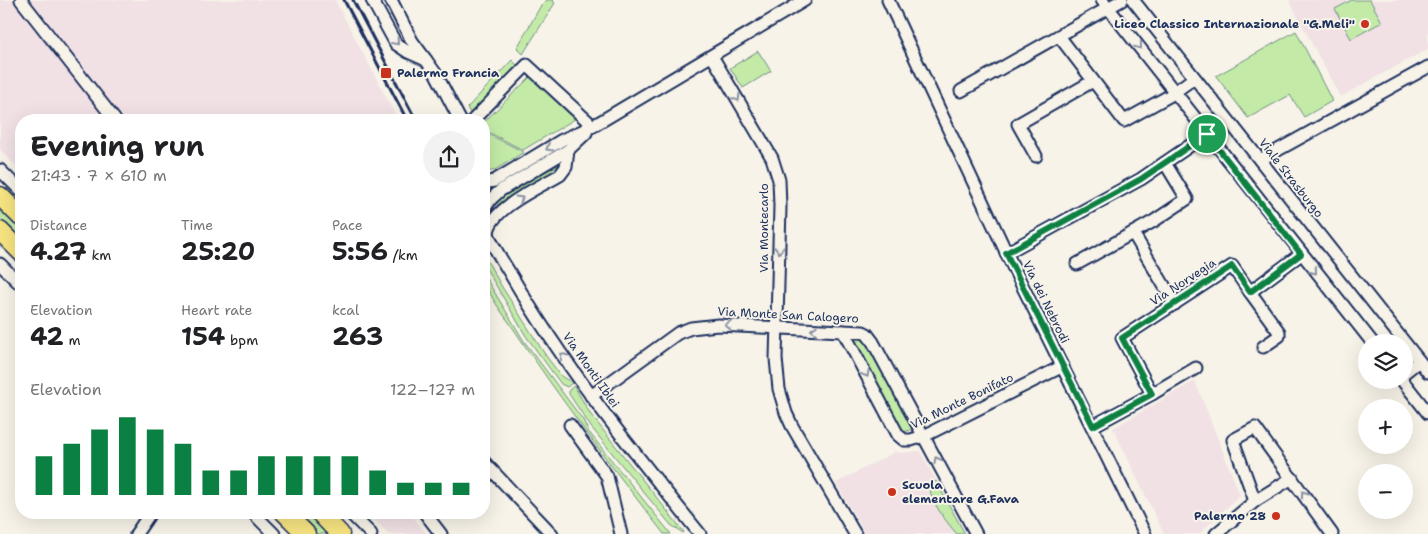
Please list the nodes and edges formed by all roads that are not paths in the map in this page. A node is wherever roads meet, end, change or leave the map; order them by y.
1 (21, 0) edge
2 (372, 0) edge
3 (391, 0) edge
4 (805, 0) edge
5 (888, 0) edge
6 (1122, 0) edge
7 (1133, 0) edge
8 (1106, 4) edge
9 (1059, 36) junction
10 (712, 56) junction
11 (426, 60) junction
12 (1428, 67) edge
13 (1194, 78) junction
14 (1093, 81) junction
15 (961, 91) dead end
16 (1175, 92) junction
17 (110, 114) edge
18 (457, 114) edge
19 (479, 114) edge
20 (593, 126) junction
21 (1207, 134) junction
22 (568, 150) junction
23 (1036, 156) dead end
24 (1260, 160) junction
25 (1164, 163) junction
26 (0, 170) edge
27 (490, 182) edge
28 (15, 186) edge
29 (0, 196) edge
30 (490, 200) edge
31 (15, 211) edge
32 (490, 226) edge
33 (0, 231) edge
34 (1132, 233) junction
35 (490, 236) edge
36 (15, 246) edge
37 (1006, 253) junction
38 (1301, 254) junction
39 (0, 264) edge
40 (1077, 264) dead end
41 (15, 279) edge
42 (1250, 292) junction
43 (1174, 304) junction
44 (777, 328) junction
45 (843, 331) junction
46 (1366, 334) edge
47 (1263, 347) dead end
48 (1419, 361) junction
49 (1063, 366) junction
50 (1413, 366) edge
51 (1196, 368) dead end
52 (1428, 372) edge
53 (1409, 389) edge
54 (1152, 394) junction
55 (591, 396) junction
56 (1428, 413) edge
57 (570, 425) dead end
58 (1093, 426) junction
59 (924, 436) junction
60 (490, 468) edge
61 (1292, 478) junction
62 (1255, 500) junction
63 (146, 519) edge
64 (259, 519) edge
65 (291, 519) edge
66 (326, 519) edge
67 (356, 519) edge
68 (429, 519) edge
69 (136, 534) edge
70 (274, 534) edge
71 (306, 534) edge
72 (340, 534) edge
73 (371, 534) edge
74 (441, 534) edge
75 (552, 534) edge
76 (621, 534) edge
77 (700, 534) edge
78 (855, 534) edge
79 (976, 534) edge
80 (1145, 534) edge
81 (1216, 534) edge
82 (1332, 534) edge

1 - 17 street
2 -> 11 street
3 - 11 street
4 - 10 street
5 - 37 street, Via dei Nebrodi
6 - 8 street
7 - 13 street, Viale Strasburgo
8 - 9 street
8 -> 16 street
9 - 14 street
9 - 15 street
10 - 20 street
10 -> 44 street, Via Montecarlo
11 - 18 street
12 - 24 street
13 - 16 street
13 - 24 street, Viale Strasburgo
14 - 16 street
14 - 23 street
16 - 21 street
19 - 20 street
20 - 22 street
20 -> 27 street
21 - 25 street
21 - 38 street
22 - 30 street
32 -> 22 street
24 - 48 street, Viale Strasburgo
25 - 34 street
25 - 37 street
26 - 28 street
29 - 31 highway
33 - 36 highway
34 - 40 street
34 - 43 street
55 -> 35 street, Via Monti Iblei
37 - 49 street, Via dei Nebrodi
38 - 42 street
38 -> 46 street
39 - 41 street
42 - 43 street, Via Norvegia
42 - 47 street
43 - 54 street, Via Norvegia
45 -> 44 street, Via Monte San Calogero
44 -> 55 street, Via Monte San Calogero
44 - 78 street, Via Montecarlo
45 - 59 street, Via Monte San Calogero
45 -> 59 street, Via Monte Bonifato
48 - 50 street
48 - 52 street, Viale Strasburgo
49 - 58 street, Via dei Nebrodi
49 - 59 street, Via Monte Bonifato
51 - 54 street
53 - 56 street
54 - 58 street
55 - 77 street, Via Monti Iblei
57 - 76 street
58 - 80 street, Via dei Nebrodi
79 -> 59 street, Via Monte San Calogero
60 - 75 street
61 - 62 street
61 - 62 street
82 -> 61 street
62 - 81 street
63 - 69 street
64 - 70 street
65 - 71 highway
66 - 72 highway
67 - 73 street
68 - 74 street

